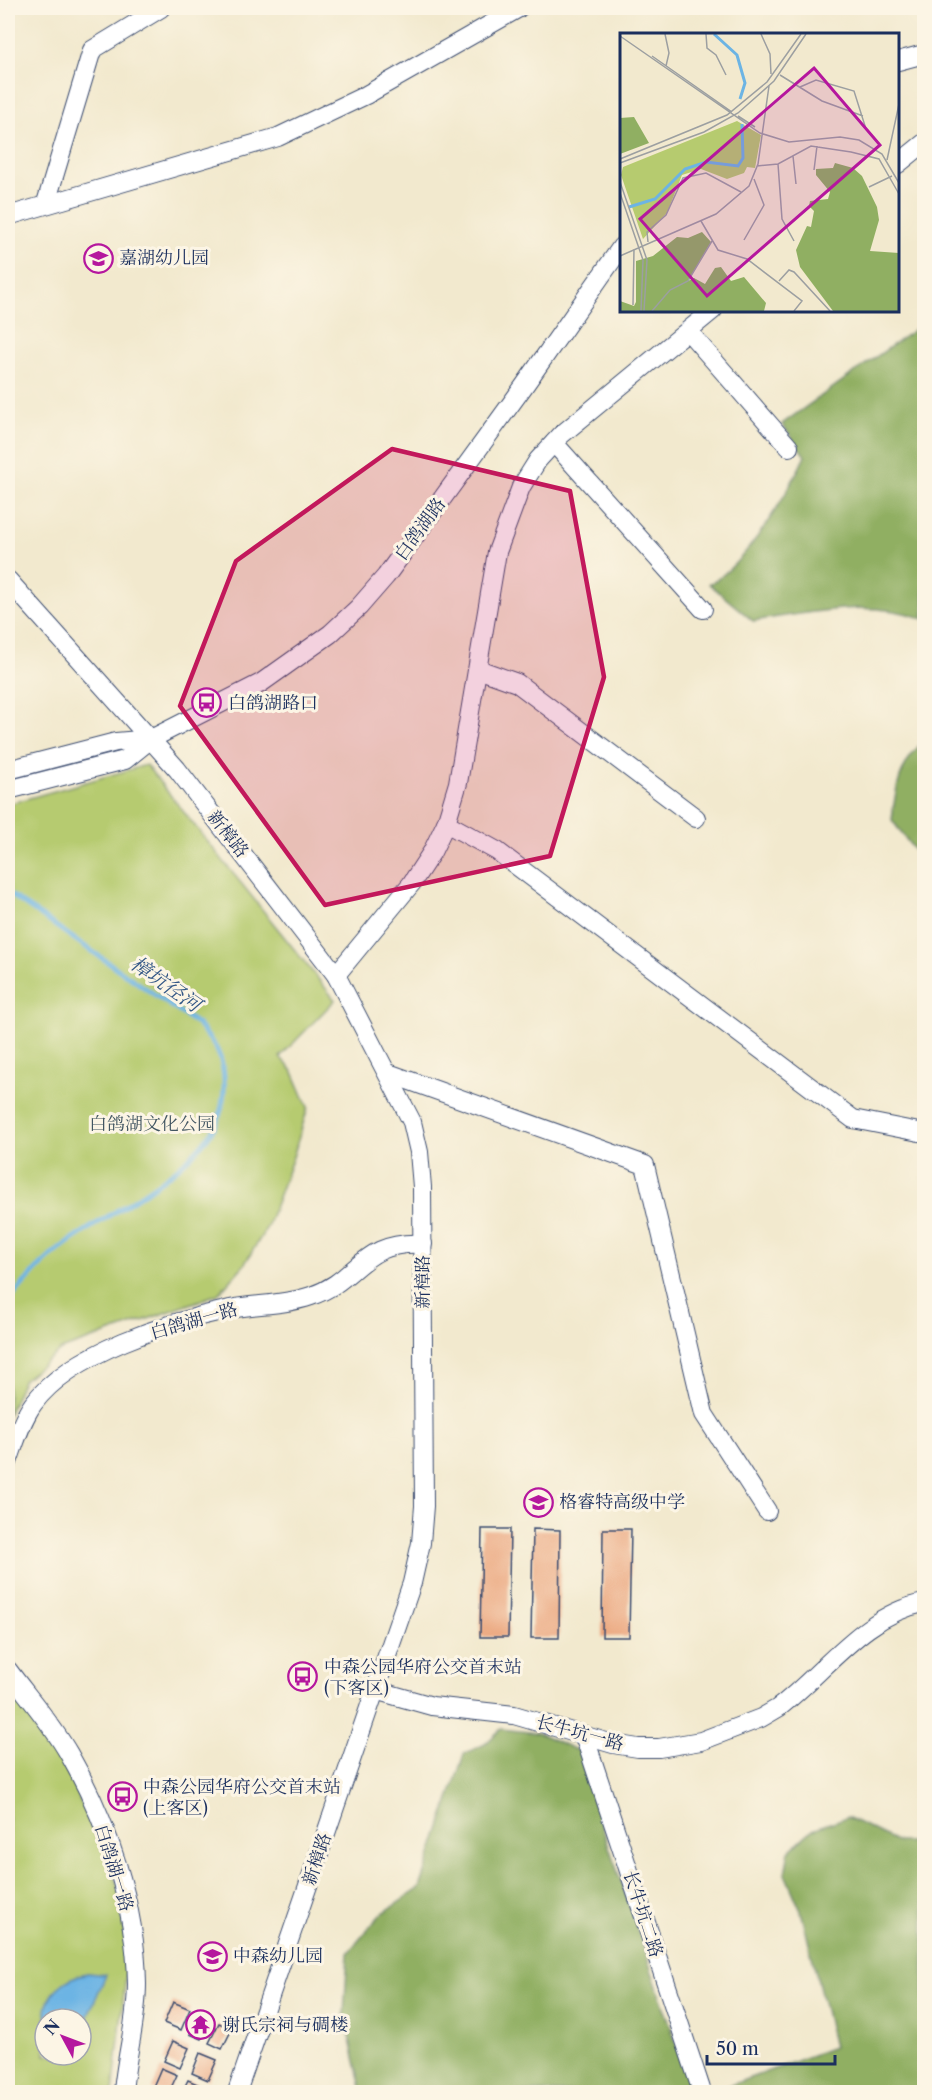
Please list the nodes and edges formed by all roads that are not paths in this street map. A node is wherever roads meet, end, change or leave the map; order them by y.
1 (161, 8) edge
2 (519, 8) edge
3 (924, 54) edge
4 (899, 60) edge
5 (924, 143) edge
6 (899, 162) edge
7 (46, 203) junction
8 (8, 216) edge
9 (620, 247) edge
10 (711, 312) edge
11 (688, 331) junction
12 (554, 443) junction
13 (789, 447) dead end
14 (8, 580) edge
15 (704, 609) dead end
16 (478, 669) junction
17 (151, 739) junction
18 (8, 770) edge
19 (8, 790) edge
20 (696, 818) dead end
21 (447, 823) junction
22 (336, 975) junction
23 (388, 1073) junction
24 (924, 1133) edge
25 (423, 1244) junction
26 (8, 1462) edge
27 (767, 1511) dead end
28 (924, 1602) edge
29 (8, 1670) edge
30 (375, 1690) junction
31 (584, 1735) junction
32 (123, 2092) edge
33 (237, 2092) edge
34 (702, 2092) edge

1 - 7 street
2 - 7 street
3 - 4 street
5 - 6 street
7 - 8 street
9 - 17 street, 白鸽湖路
10 - 11 street
11 - 12 street
11 - 13 street
12 - 15 street
12 - 16 street
14 - 17 street, 新樟路
16 - 20 street
16 - 21 street
17 - 18 street, 白鸽湖路
17 - 19 street, 白鸽湖路
17 - 22 street, 新樟路
21 - 22 street
21 - 24 street
22 - 23 street, 新樟路
23 - 25 street, 新樟路
23 - 27 street
25 - 26 street, 白鸽湖一路
25 - 30 street, 新樟路
28 - 31 street, 长牛坑一路
29 - 32 street, 白鸽湖一路
30 - 31 street, 长牛坑一路
30 - 33 street, 新樟路
31 - 34 street, 长牛坑二路

